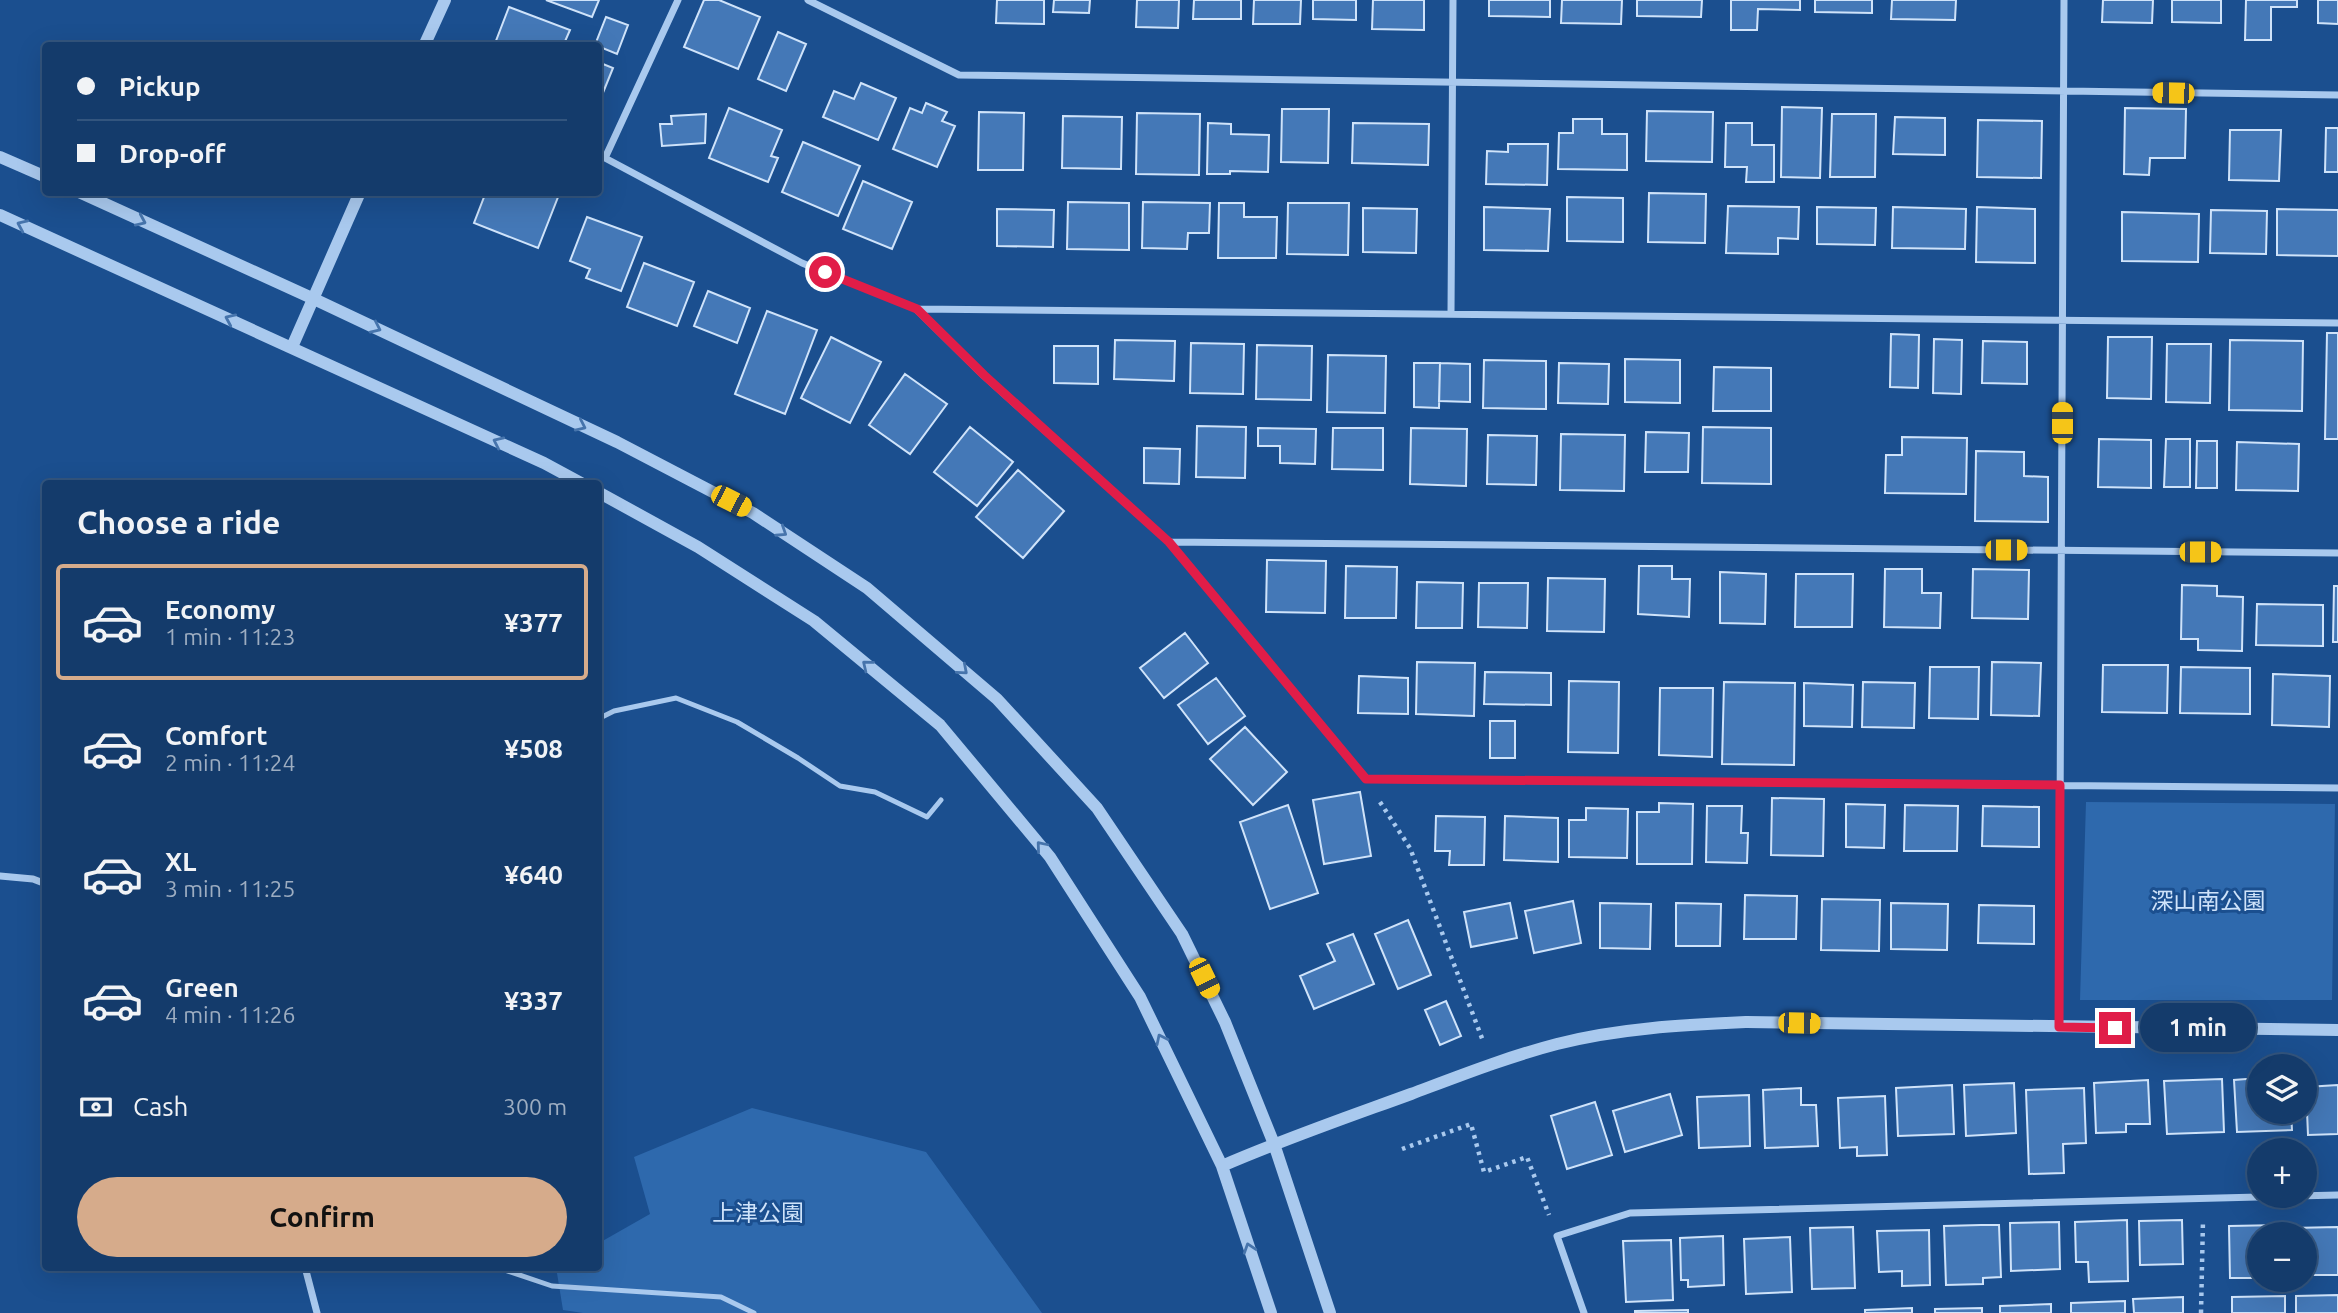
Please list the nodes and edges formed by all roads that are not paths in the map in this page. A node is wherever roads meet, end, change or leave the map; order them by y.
1 (445, 0) edge
2 (678, 0) edge
3 (808, 0) edge
4 (1454, 0) edge
5 (2064, 0) edge
6 (426, 42) edge
7 (1453, 83) junction
8 (2064, 91) junction
9 (2338, 95) edge
10 (0, 157) edge
11 (42, 175) edge
12 (88, 196) edge
13 (358, 196) edge
14 (0, 215) edge
15 (314, 299) junction
16 (917, 309) junction
17 (1451, 314) junction
18 (2063, 321) junction
19 (2338, 323) edge
20 (292, 347) junction
21 (575, 480) edge
22 (602, 494) edge
23 (1169, 542) junction
24 (2062, 551) junction
25 (2338, 553) edge
26 (602, 717) edge
27 (2060, 785) junction
28 (2338, 788) edge
29 (941, 800) dead end
30 (0, 876) edge
31 (42, 882) edge
32 (2059, 1027) junction
33 (2338, 1030) edge
34 (1274, 1144) junction
35 (1222, 1166) junction
36 (2338, 1195) edge
37 (305, 1271) edge
38 (508, 1271) edge
39 (317, 1313) edge
40 (754, 1313) edge
41 (1271, 1313) edge
42 (1330, 1313) edge
43 (1584, 1313) edge

1 - 6 street
2 - 16 street
3 - 7 street
4 - 7 street
5 - 8 street
7 - 8 street
7 - 17 street
8 - 9 street
8 - 18 street
10 - 11 street
12 -> 15 street
13 - 15 street
20 -> 14 street
15 - 20 street
15 -> 34 street
16 - 17 street
16 - 23 street
17 - 18 street
18 - 19 street
18 - 24 street
21 -> 20 street
35 -> 22 street
23 - 24 street
23 - 27 street
24 - 25 street
24 - 27 street
26 - 29 lane
27 - 28 street
27 - 32 street
30 - 31 street
32 - 33 street
32 - 34 street
34 - 35 street
34 - 42 street
41 -> 35 street
36 - 43 street
37 - 39 street
38 - 40 lane

